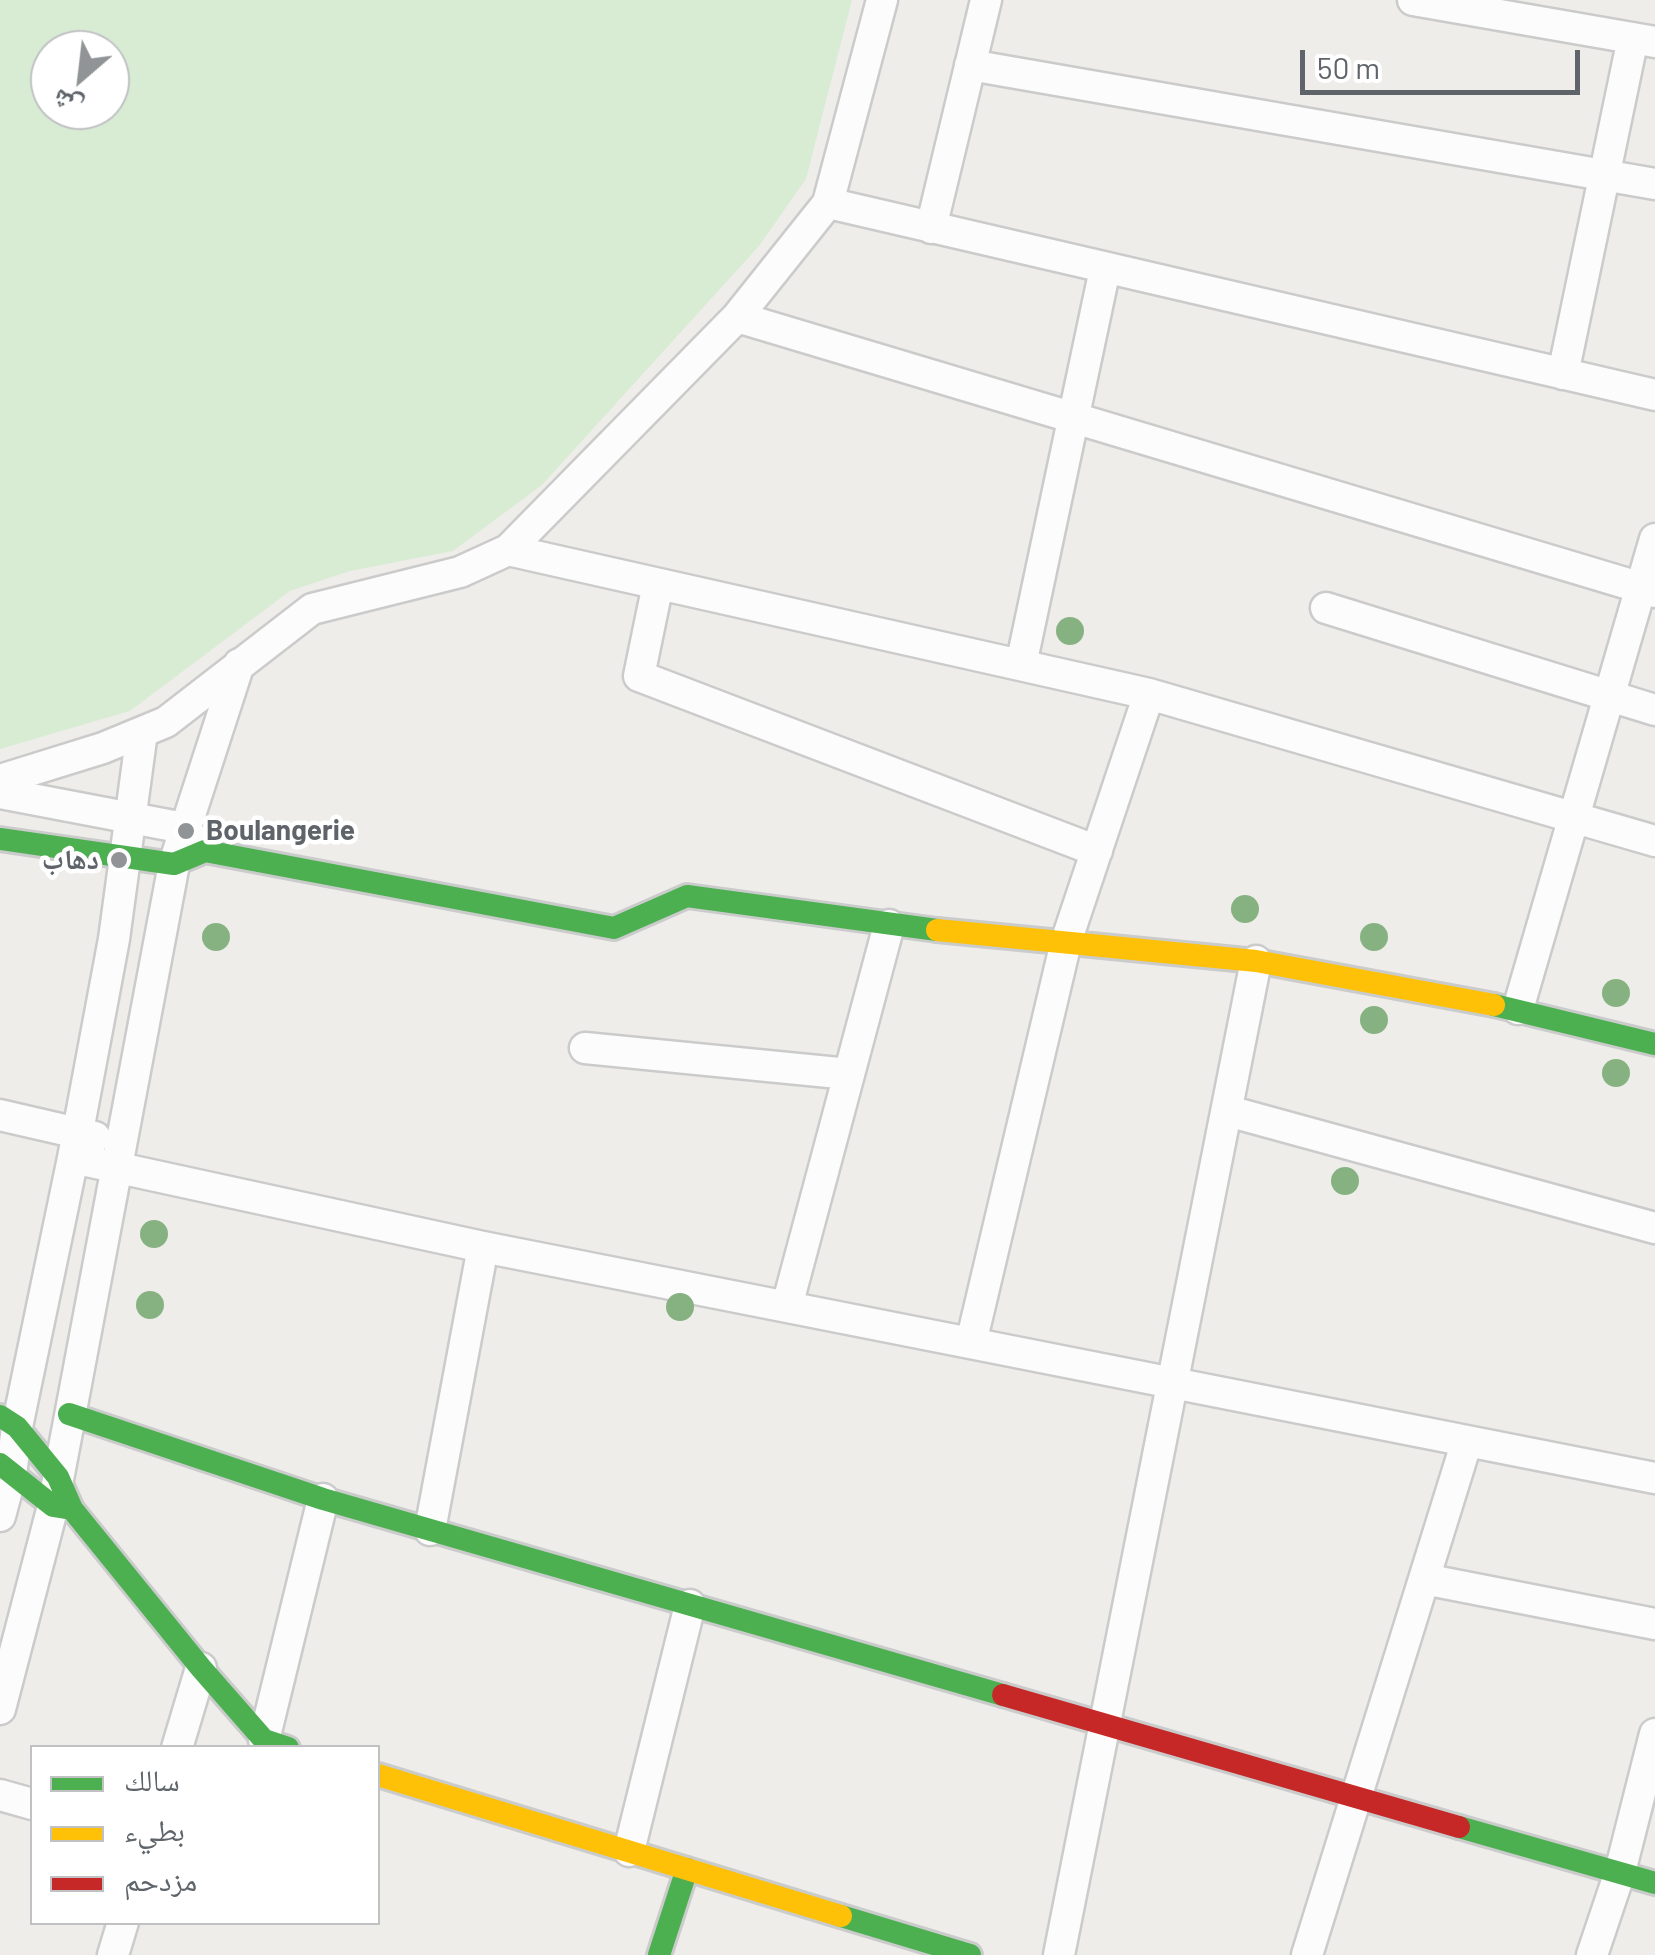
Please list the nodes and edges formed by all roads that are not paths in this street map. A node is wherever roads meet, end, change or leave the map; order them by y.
1 (882, 0) edge
2 (986, 0) edge
3 (1413, 0) edge
4 (1545, 11) edge
5 (1644, 40) edge
6 (970, 66) junction
7 (1604, 175) junction
8 (1655, 184) edge
9 (828, 203) junction
10 (931, 228) junction
11 (1105, 269) junction
12 (737, 317) junction
13 (1563, 374) junction
14 (1655, 395) edge
15 (1074, 418) junction
16 (1655, 540) edge
17 (508, 550) junction
18 (658, 584) junction
19 (1648, 590) edge
20 (1326, 608) dead end
21 (238, 664) junction
22 (1021, 665) junction
23 (1149, 694) junction
24 (1609, 696) junction
25 (1655, 710) edge
26 (142, 732) junction
27 (0, 780) edge
28 (0, 793) edge
29 (131, 816) junction
30 (1574, 817) junction
31 (184, 828) junction
32 (0, 838) edge
33 (1655, 841) edge
34 (205, 851) junction
35 (1096, 851) junction
36 (125, 859) junction
37 (174, 864) junction
38 (889, 925) junction
39 (1066, 942) junction
40 (1256, 961) junction
41 (1518, 1009) junction
42 (1655, 1044) edge
43 (585, 1048) dead end
44 (849, 1074) junction
45 (1228, 1111) junction
46 (0, 1115) edge
47 (76, 1146) junction
48 (120, 1156) junction
49 (1655, 1228) edge
50 (483, 1247) junction
51 (787, 1306) junction
52 (971, 1343) junction
53 (1173, 1383) junction
54 (69, 1414) junction
55 (8, 1422) edge
56 (1467, 1441) junction
57 (6, 1470) edge
58 (1655, 1478) edge
59 (61, 1497) junction
60 (323, 1499) junction
61 (0, 1516) edge
62 (430, 1530) junction
63 (1424, 1579) junction
64 (690, 1604) junction
65 (1655, 1624) edge
66 (202, 1668) junction
67 (0, 1709) edge
68 (1105, 1724) junction
69 (1655, 1734) edge
70 (276, 1744) edge
71 (178, 1745) edge
72 (380, 1776) edge
73 (0, 1795) edge
74 (1356, 1796) junction
75 (30, 1803) edge
76 (629, 1851) junction
77 (687, 1869) junction
78 (1620, 1872) junction
79 (1655, 1882) edge
80 (122, 1925) edge
81 (113, 1955) edge
82 (659, 1955) edge
83 (970, 1955) edge
84 (1058, 1955) edge
85 (1307, 1955) edge
86 (1592, 1955) edge

1 - 9 street
2 - 6 street
3 - 4 street
4 - 5 street
5 - 7 street
6 - 7 street
6 - 10 street
7 - 8 street
7 - 13 street
9 - 10 street
9 - 12 street
10 - 11 street
11 - 13 street
11 - 15 street
12 - 15 street
12 - 17 street
13 - 14 street
15 - 19 street
15 - 22 street
16 - 19 street
17 - 18 street
17 - 21 street
18 - 22 street
18 - 35 street
19 - 24 street
20 - 24 street
21 - 26 street
21 - 31 street
22 - 23 street
23 - 30 street
23 - 35 street
24 - 25 street
24 - 30 street
26 - 27 street
26 - 29 street
28 - 29 street
29 - 31 street
29 - 36 street
30 - 33 street
30 - 41 street
31 - 34 street
31 - 37 street
32 - 36 street
34 - 37 street
34 - 38 street
35 - 39 street
36 - 37 street
36 - 47 street
37 - 48 street
38 - 39 street
38 - 44 street
39 - 40 street
39 - 52 street
40 - 41 street
40 - 45 street
41 - 42 street
43 - 44 street
44 - 51 street
45 - 49 street
45 - 53 street
46 - 47 street
47 - 48 street
47 - 55 street
48 - 50 street
48 - 54 street
50 - 51 street
50 - 62 street
51 - 52 street
52 - 53 street
53 - 56 street
53 - 68 street
54 - 59 street
54 - 60 street
55 - 57 street
55 - 59 street
56 - 58 street
56 - 63 street
57 - 59 street
57 - 61 street
59 - 66 street
59 - 67 street
60 - 62 street
60 - 70 street
62 - 64 street
63 - 65 street
63 - 74 street
64 - 68 street
64 - 76 street
66 - 70 street
66 - 71 street
68 - 74 street
68 - 84 street
69 - 78 street
72 - 76 street
73 - 75 street
74 - 78 street
74 - 85 street
76 - 77 street
77 - 82 street
77 - 83 street
78 - 79 street
78 - 86 street
80 - 81 street

